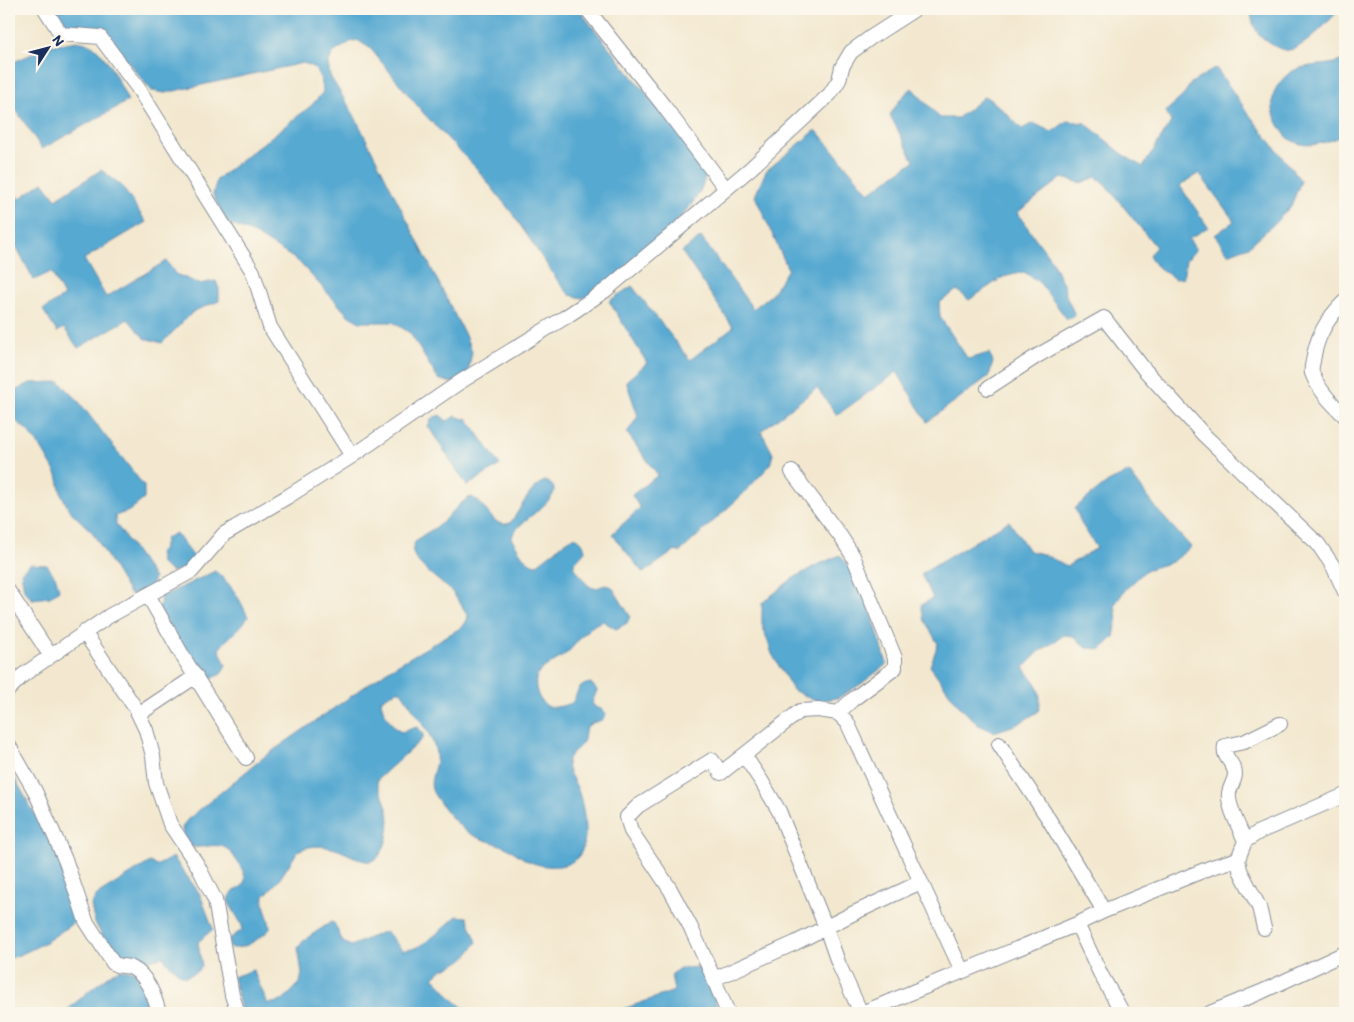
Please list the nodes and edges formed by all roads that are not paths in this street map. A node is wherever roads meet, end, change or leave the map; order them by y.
1 (45, 9) edge
2 (587, 9) edge
3 (915, 9) edge
4 (726, 189) junction
5 (1345, 301) edge
6 (988, 388) dead end
7 (1345, 416) edge
8 (352, 456) junction
9 (792, 472) dead end
10 (9, 592) edge
11 (1345, 592) edge
12 (148, 595) junction
13 (84, 632) junction
14 (50, 655) junction
15 (196, 676) junction
16 (9, 688) edge
17 (838, 713) junction
18 (138, 714) junction
19 (1280, 724) dead end
20 (999, 744) dead end
21 (9, 746) edge
22 (744, 755) junction
23 (246, 758) dead end
24 (1345, 795) edge
25 (1245, 841) junction
26 (1238, 859) junction
27 (921, 882) junction
28 (1104, 911) junction
29 (1077, 924) junction
30 (826, 928) junction
31 (1264, 928) dead end
32 (1345, 953) edge
33 (962, 972) junction
34 (714, 979) junction
35 (1117, 1012) edge
36 (159, 1013) edge
37 (238, 1013) edge
38 (728, 1013) edge
39 (862, 1013) edge
40 (1210, 1013) edge

1 - 8 street
2 - 4 street
3 - 4 street
4 - 8 street
5 - 7 street
6 - 11 street
8 - 12 street
9 - 17 street
10 - 14 street
12 - 13 street
12 - 15 street
13 - 14 street
13 - 18 street
14 - 16 street
15 - 18 street
15 - 23 street
17 - 22 street
17 - 27 street
18 - 37 street
19 - 25 street
20 - 28 street
21 - 36 street
22 - 30 street
22 - 34 street
24 - 25 street
25 - 26 street
26 - 28 street
26 - 31 street
27 - 30 street
27 - 33 street
28 - 29 street
29 - 33 street
29 - 35 street
30 - 34 street
30 - 39 street
32 - 40 street
33 - 39 street
34 - 38 street

